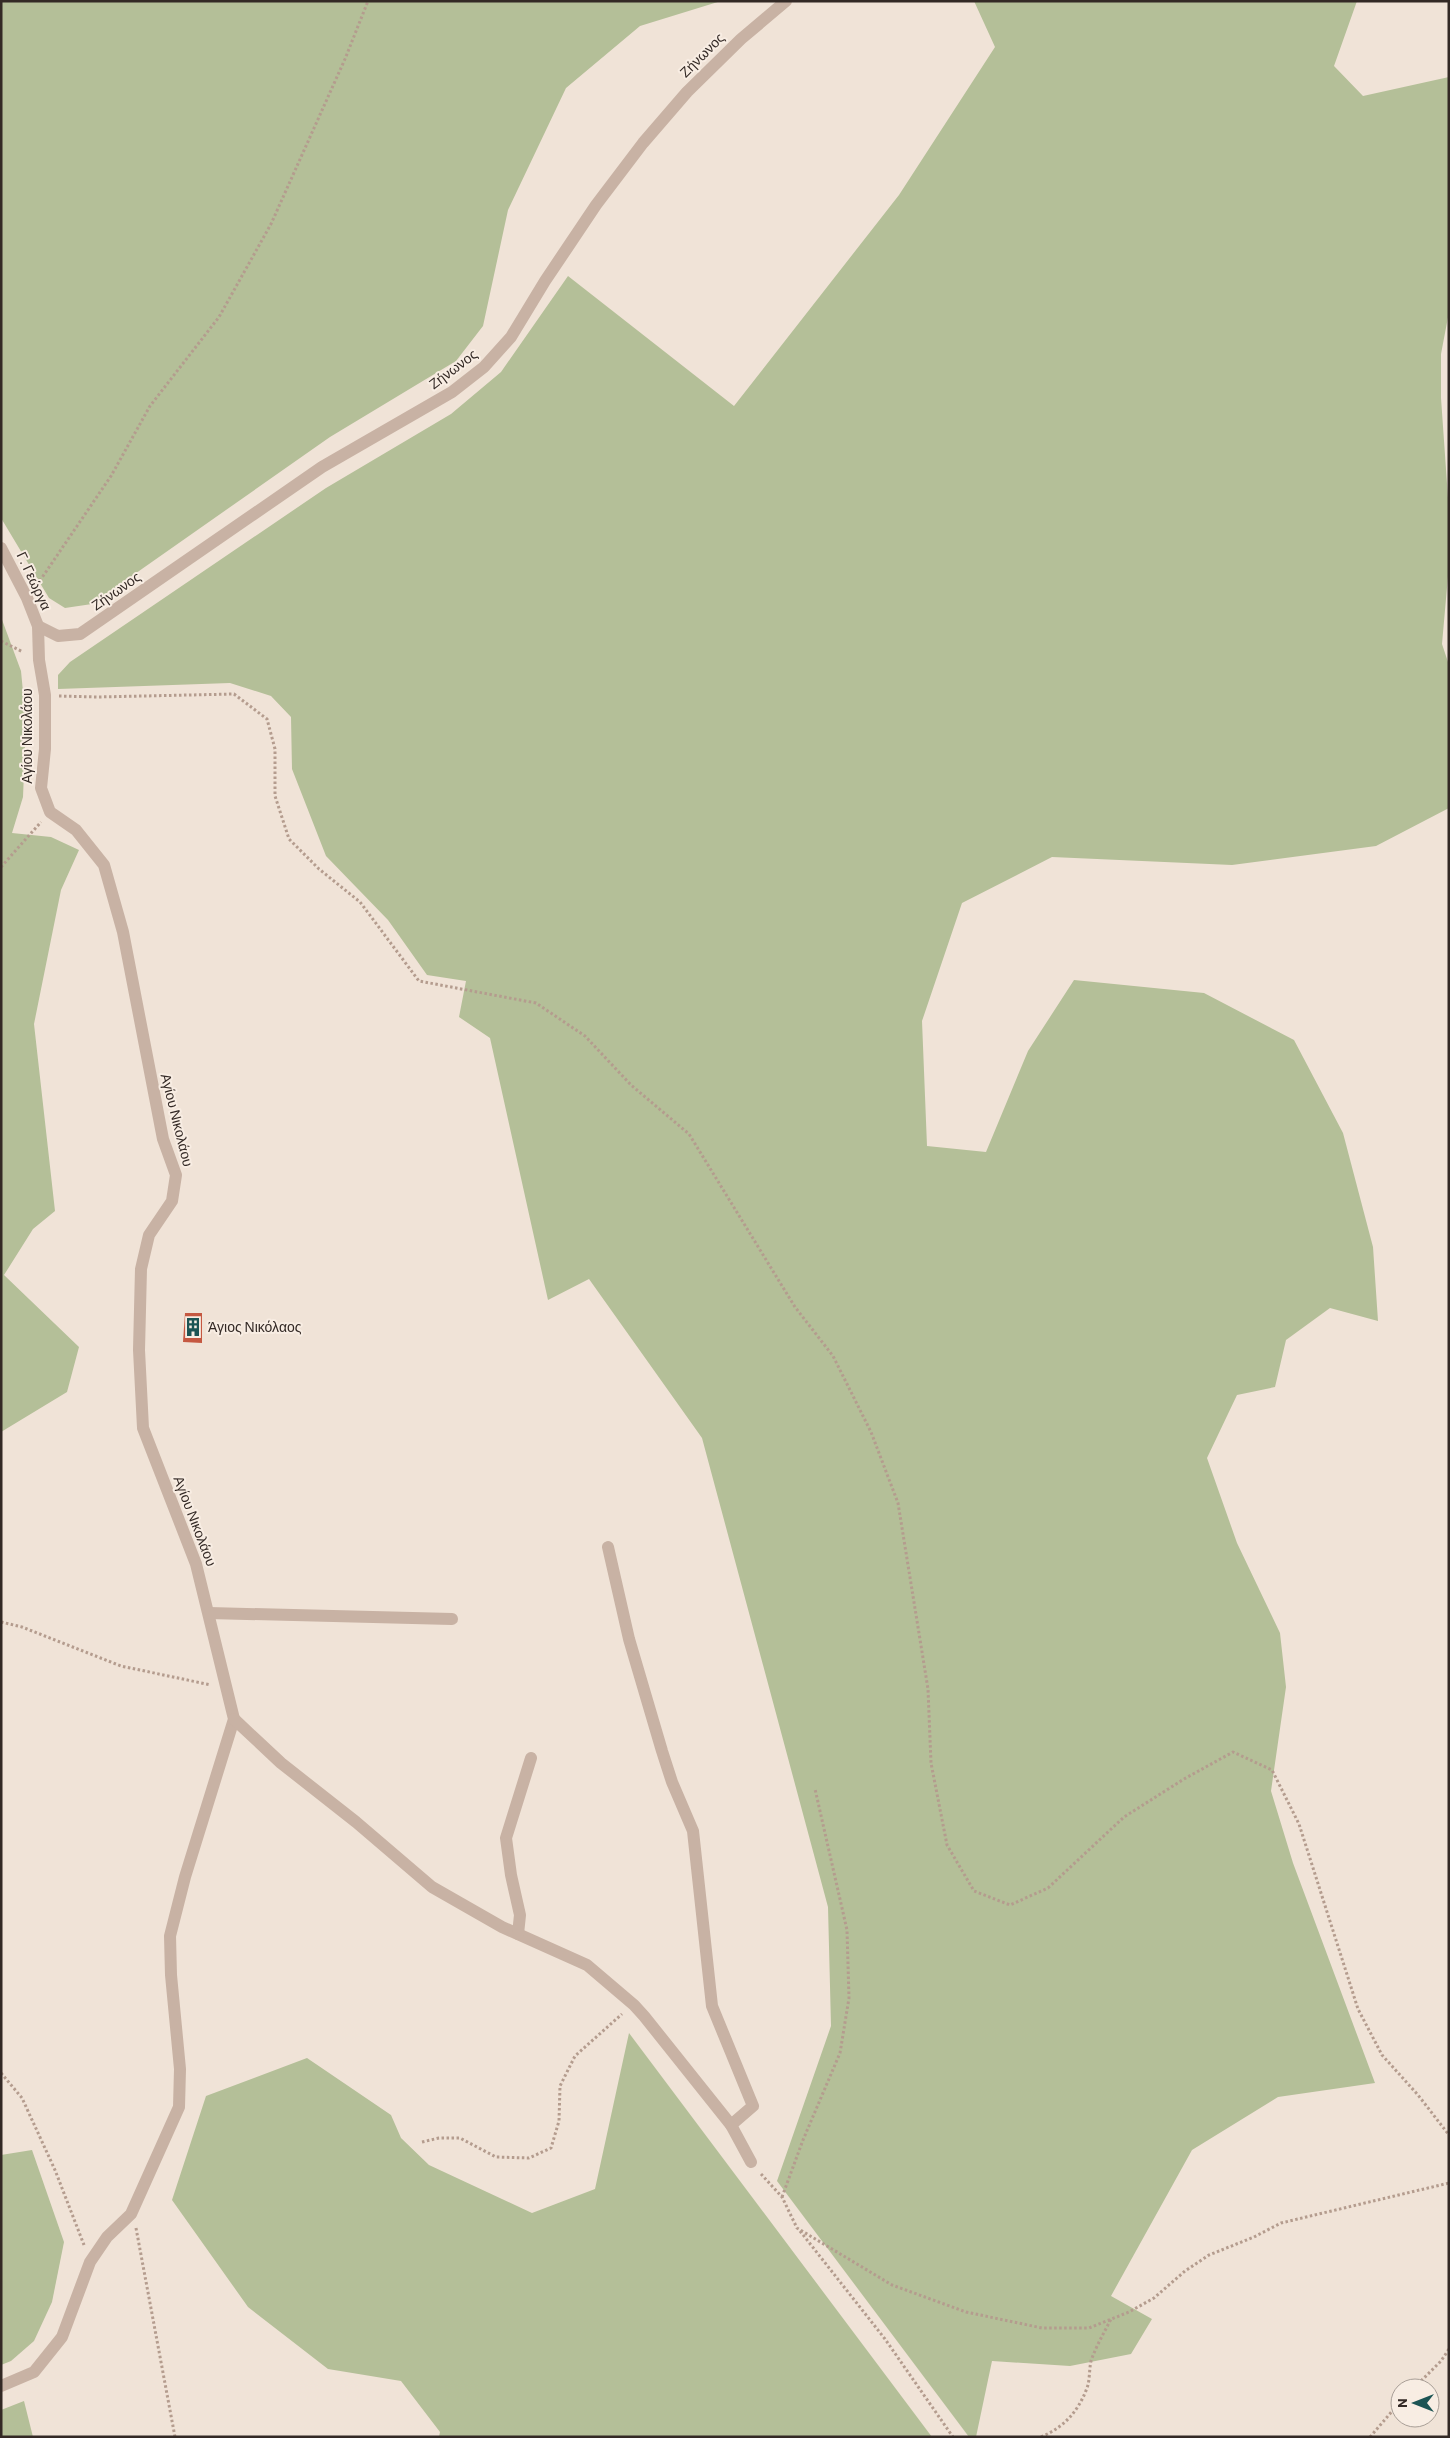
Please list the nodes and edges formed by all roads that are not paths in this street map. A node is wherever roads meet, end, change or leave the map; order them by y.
1 (786, 1) edge
2 (1, 548) edge
3 (38, 626) junction
4 (608, 1547) dead end
5 (209, 1613) junction
6 (452, 1619) dead end
7 (234, 1719) junction
8 (531, 1758) dead end
9 (518, 1934) junction
10 (731, 2125) junction
11 (751, 2162) road end
12 (1, 2386) edge

1 - 3 street, Ζήνωνος
2 - 3 street, Γ. Γεώργα
3 - 5 street, Αγίου Νικολάου
4 - 10 street
5 - 6 street
5 - 7 street, Αγίου Νικολάου
7 - 9 street
7 - 12 street
8 - 9 street
9 - 10 street
10 - 11 street

